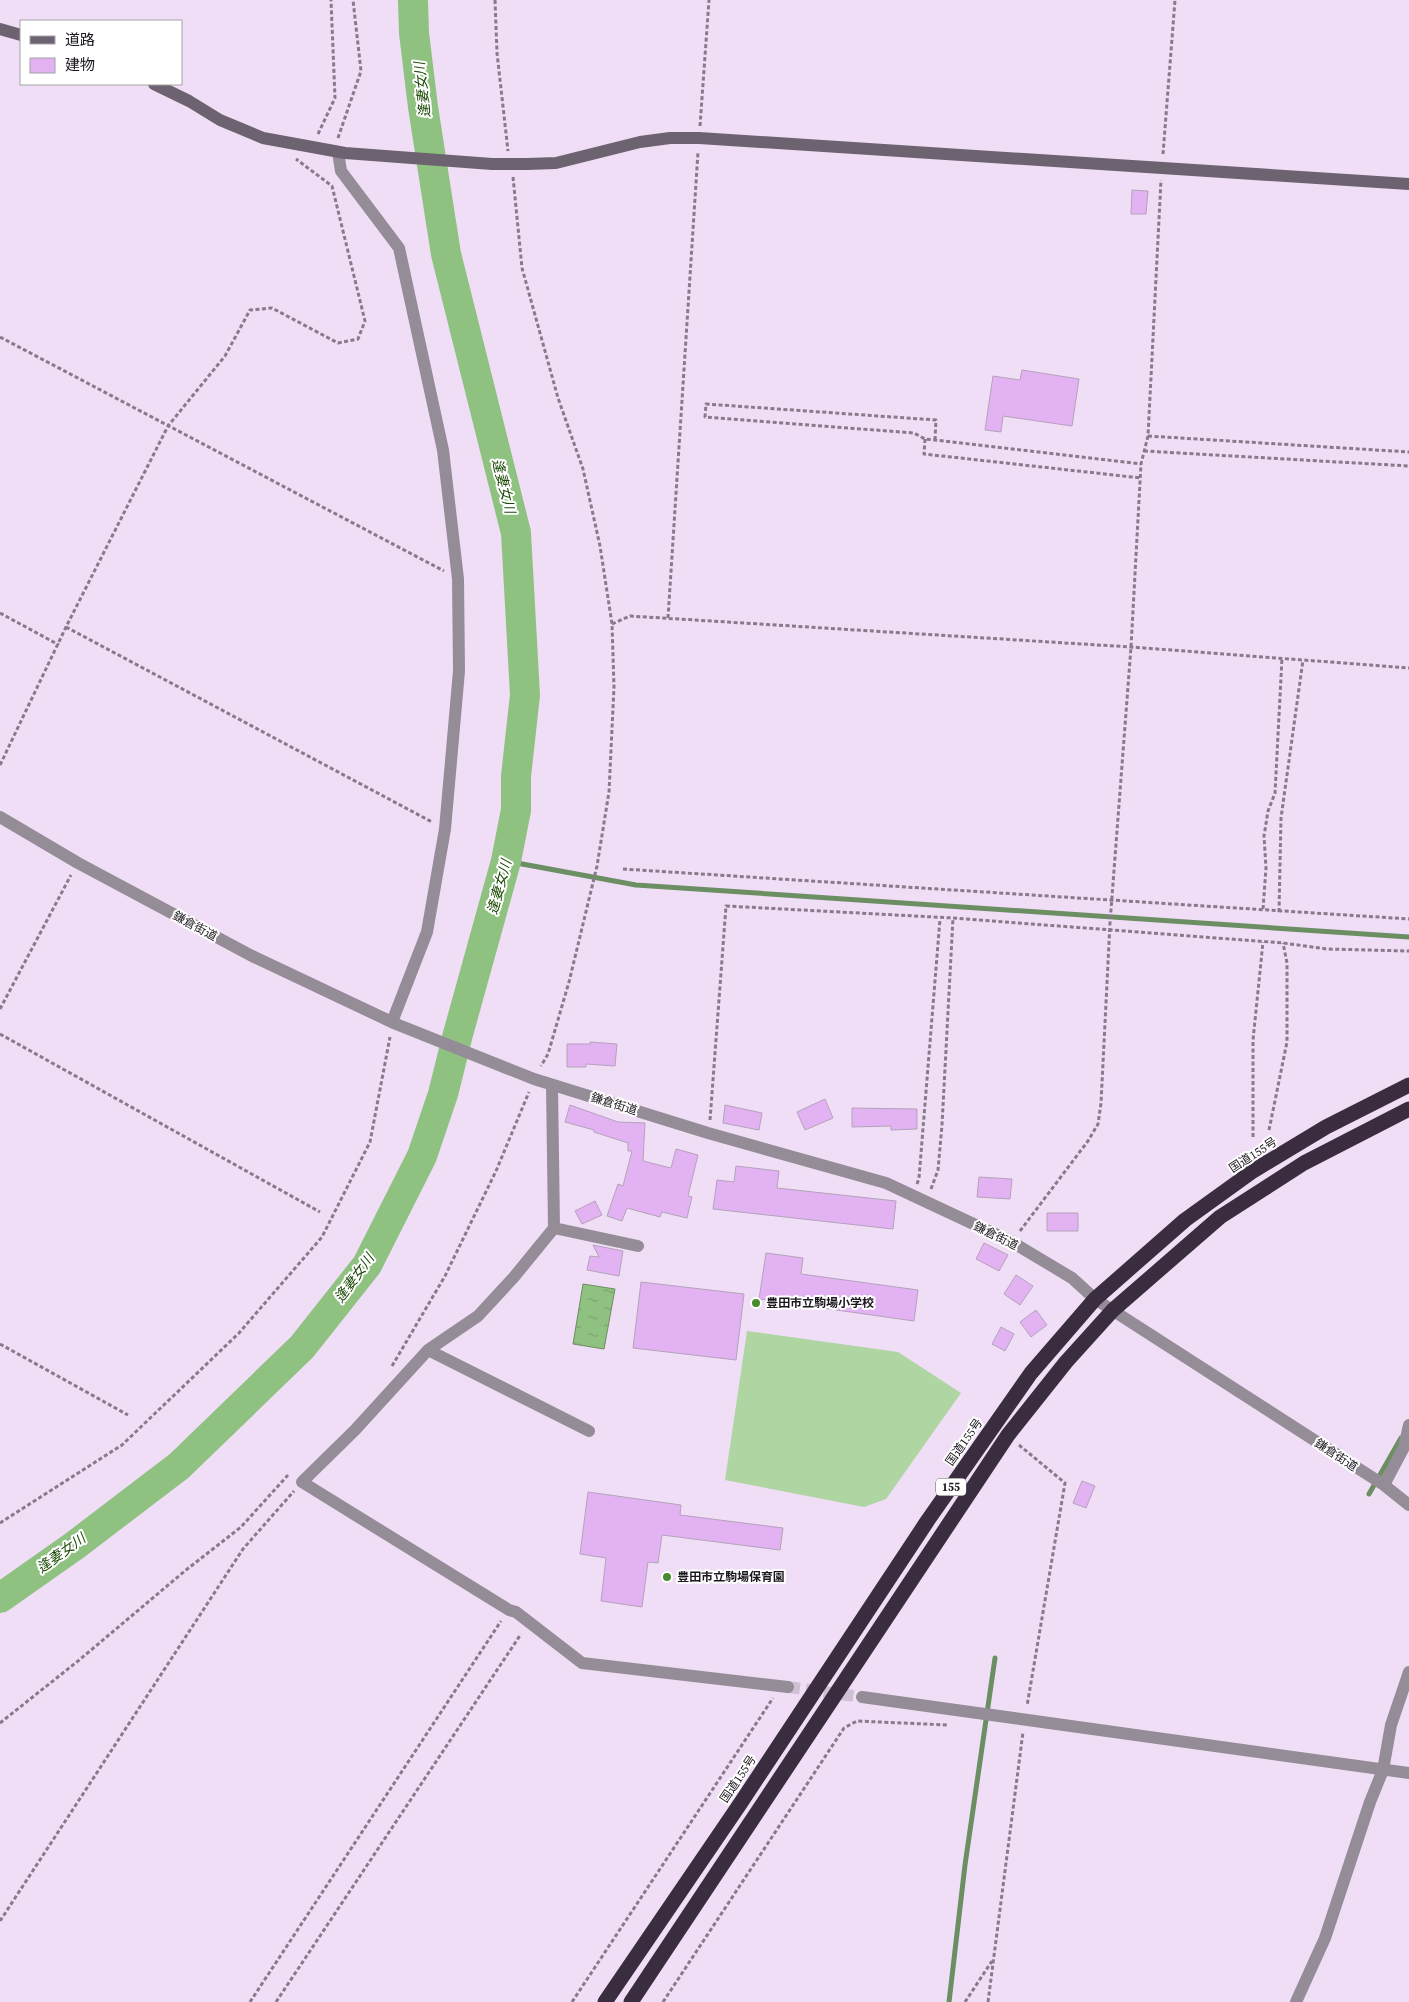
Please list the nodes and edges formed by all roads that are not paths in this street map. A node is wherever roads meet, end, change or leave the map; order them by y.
1 (0, 29) edge
2 (20, 36) edge
3 (156, 85) edge
4 (342, 152) junction
5 (1409, 184) edge
6 (0, 817) edge
7 (394, 1023) junction
8 (552, 1085) junction
9 (1409, 1085) edge
10 (1409, 1108) edge
11 (554, 1228) junction
12 (638, 1246) dead end
13 (1094, 1299) junction
14 (1113, 1310) junction
15 (428, 1350) junction
16 (1409, 1425) edge
17 (589, 1431) dead end
18 (1384, 1485) junction
19 (1409, 1505) edge
20 (1409, 1672) edge
21 (785, 1686) tunnel mouth
22 (862, 1697) tunnel mouth
23 (1383, 1770) junction
24 (1409, 1773) edge
25 (605, 2002) edge
26 (631, 2002) edge
27 (1296, 2002) edge

1 - 2 street
3 - 4 street
4 - 5 street
4 - 7 street
6 - 7 street, 鎌倉街道
7 - 8 street, 鎌倉街道
8 - 11 street
8 - 13 street, 鎌倉街道
9 - 13 highway, 国道155号 / 155
10 - 14 highway, 155
11 - 12 street
11 - 15 street
13 - 14 street, 鎌倉街道
13 - 25 highway, 国道155号 / 155
14 - 18 street, 鎌倉街道
14 - 26 highway, 155
15 - 17 street
15 - 21 street
16 - 18 street
18 - 19 street, 鎌倉街道
20 - 23 street
22 - 23 street
23 - 24 street
23 - 27 street

